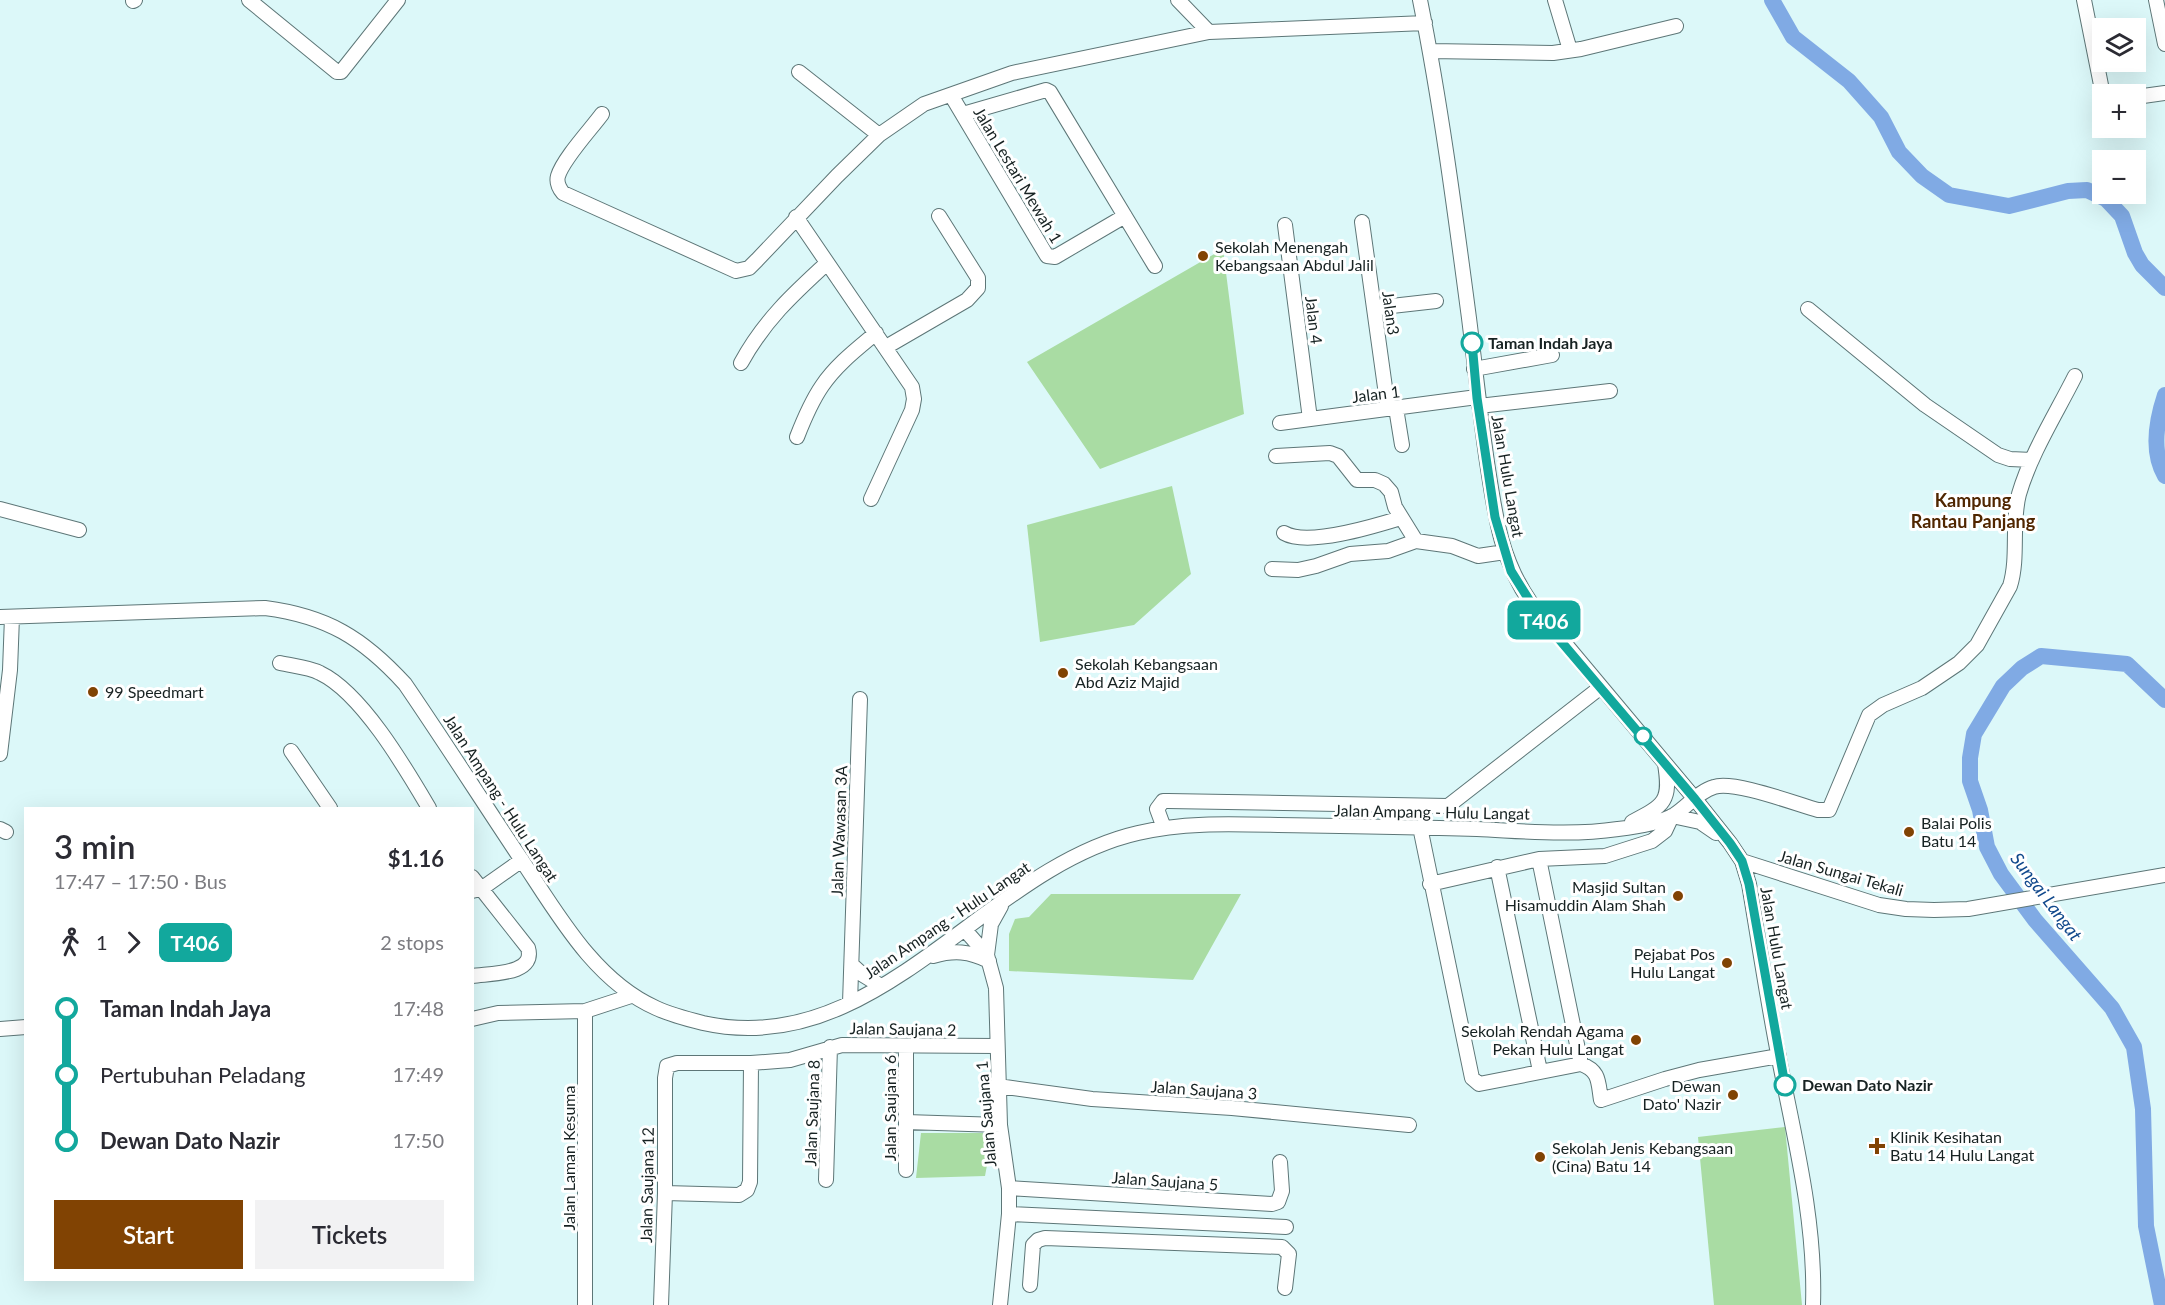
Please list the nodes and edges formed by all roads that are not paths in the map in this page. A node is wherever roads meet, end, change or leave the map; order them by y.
1 (249, 0) edge
2 (398, 0) edge
3 (1178, 0) edge
4 (1420, 0) edge
5 (1555, 0) edge
6 (2084, 0) edge
7 (2156, 0) edge
8 (1425, 23) junction
9 (1676, 26) dead end
10 (1209, 32) junction
11 (2165, 44) edge
12 (1570, 50) junction
13 (1430, 51) junction
14 (799, 72) dead end
15 (2101, 84) edge
16 (2165, 93) edge
17 (951, 95) junction
18 (2146, 96) edge
19 (602, 114) dead end
20 (963, 114) junction
21 (879, 135) junction
22 (939, 216) dead end
23 (1125, 216) junction
24 (796, 218) junction
25 (1362, 222) dead end
26 (1285, 225) dead end
27 (827, 263) junction
28 (1155, 266) dead end
29 (1436, 301) dead end
30 (1374, 308) junction
31 (1808, 309) dead end
32 (876, 333) junction
33 (886, 347) junction
34 (1552, 354) dead end
35 (741, 363) dead end
36 (1474, 369) junction
37 (2075, 376) dead end
38 (1610, 391) dead end
39 (1478, 402) junction
40 (1392, 408) junction
41 (1310, 419) junction
42 (1280, 423) dead end
43 (797, 437) dead end
44 (1402, 445) dead end
45 (1276, 456) dead end
46 (2032, 460) junction
47 (871, 499) dead end
48 (0, 509) edge
49 (1401, 518) junction
50 (79, 530) dead end
51 (1284, 533) dead end
52 (1416, 541) junction
53 (1505, 552) junction
54 (1272, 569) dead end
55 (6, 617) edge
56 (280, 663) dead end
57 (1601, 687) junction
58 (860, 699) dead end
59 (291, 751) dead end
60 (0, 752) edge
61 (1665, 764) junction
62 (1695, 799) junction
63 (329, 807) edge
64 (428, 807) edge
65 (1672, 816) junction
66 (1419, 827) junction
67 (1164, 828) junction
68 (1617, 830) junction
69 (1539, 859) junction
70 (522, 860) junction
71 (1742, 861) junction
72 (1497, 867) junction
73 (2165, 875) edge
74 (1430, 884) junction
75 (475, 886) edge
76 (1003, 902) junction
77 (965, 930) junction
78 (989, 958) junction
79 (923, 959) junction
80 (852, 965) junction
81 (474, 976) edge
82 (881, 986) junction
83 (632, 996) junction
84 (850, 1003) junction
85 (585, 1011) junction
86 (474, 1019) edge
87 (24, 1027) edge
88 (0, 1029) edge
89 (906, 1046) junction
90 (997, 1046) junction
91 (831, 1047) junction
92 (1779, 1056) junction
93 (750, 1063) junction
94 (1581, 1064) junction
95 (667, 1066) joint
96 (1540, 1071) junction
97 (998, 1086) junction
98 (906, 1122) junction
99 (1000, 1125) junction
100 (1409, 1125) dead end
101 (1280, 1162) dead end
102 (906, 1170) dead end
103 (826, 1180) dead end
104 (1010, 1188) junction
105 (665, 1193) junction
106 (1009, 1214) junction
107 (1165, 1222) junction
108 (1286, 1227) dead end
109 (1165, 1243) junction
110 (1030, 1285) dead end
111 (1285, 1288) dead end
112 (585, 1304) edge
113 (661, 1305) edge
114 (1000, 1305) edge
115 (1813, 1305) edge

1 - 2 street
3 - 10 street
4 - 8 street, Jalan Hulu Langat
5 - 12 street
6 - 15 street
7 - 11 street
8 - 10 street
8 - 13 street, Jalan Hulu Langat
9 - 12 street
10 - 17 street
12 - 13 street
13 - 36 street, Jalan Hulu Langat
14 - 21 street
16 - 18 street
17 - 20 street, Jalan Lestari Mewah 1
17 - 21 street
19 - 24 street
20 - 23 street
20 - 23 street, Jalan Lestari Mewah 1
21 - 24 street
22 - 33 street
23 - 28 street
24 - 27 street
25 - 30 street, Jalan3
26 - 41 street, Jalan 4
27 - 32 street
27 - 35 street
29 - 30 street
30 - 40 street, Jalan3
31 - 46 street
32 - 33 street
32 - 43 street
33 - 47 street
34 - 36 street
36 - 39 street, Jalan Hulu Langat
37 - 46 street
38 - 39 street, Jalan 1
39 - 40 street, Jalan 1
39 - 53 street, Jalan Hulu Langat
40 - 41 street, Jalan 1
40 - 44 street, Jalan3
41 - 42 street, Jalan 1
45 - 49 street
46 - 62 street, Jalan Ampang - Hulu Langat
48 - 50 street
49 - 51 street
49 - 52 street
52 - 53 street
52 - 54 street
53 - 57 street, Jalan Hulu Langat
55 - 60 street
55 - 70 street, Jalan Ampang - Hulu Langat
56 - 64 street
57 - 61 street, Jalan Hulu Langat
57 - 67 street
58 - 80 street, Jalan Wawasan 3A
59 - 63 street
61 - 62 street, Jalan Hulu Langat
61 - 68 street
62 - 65 street, Jalan Ampang - Hulu Langat
62 - 71 street, Jalan Hulu Langat
65 - 68 street, Jalan Ampang - Hulu Langat
65 - 69 street
65 - 71 street
66 - 67 street, Jalan Ampang - Hulu Langat
66 - 68 street, Jalan Ampang - Hulu Langat
66 - 74 street
67 - 76 street, Jalan Ampang - Hulu Langat
69 - 72 street
69 - 94 street
70 - 75 street
70 - 83 street, Jalan Ampang - Hulu Langat
71 - 73 street, Jalan Sungai Tekali
71 - 92 street, Jalan Hulu Langat
72 - 74 street
72 - 96 street
74 - 96 street
75 - 81 street
76 - 77 street, Jalan Ampang - Hulu Langat
76 - 78 street
77 - 78 street, Jalan Saujana 1
77 - 79 street, Jalan Ampang - Hulu Langat
78 - 79 street
78 - 90 street, Jalan Saujana 1
79 - 82 street, Jalan Ampang - Hulu Langat
80 - 82 street
80 - 84 street, Jalan Wawasan 3A
82 - 84 street, Jalan Ampang - Hulu Langat
83 - 84 street, Jalan Ampang - Hulu Langat
83 - 85 street
85 - 86 street
85 - 112 street, Jalan Laman Kesuma
87 - 88 street
89 - 90 street, Jalan Saujana 2
89 - 91 street, Jalan Saujana 2
89 - 98 street, Jalan Saujana 6
90 - 97 street, Jalan Saujana 1
91 - 93 street, Jalan Saujana 2
91 - 103 street, Jalan Saujana 8
92 - 94 street
92 - 115 street, Jalan Hulu Langat
93 - 95 street, Jalan Saujana 2
93 - 105 street
94 - 96 street
95 - 105 street, Jalan Saujana 12
97 - 99 street, Jalan Saujana 1
97 - 100 street, Jalan Saujana 3
98 - 99 street
98 - 102 street, Jalan Saujana 6
99 - 104 street, Jalan Saujana 1
101 - 104 street, Jalan Saujana 5
104 - 106 street, Jalan Saujana 1
105 - 113 street, Jalan Saujana 12
106 - 107 street
106 - 114 street, Jalan Saujana 1
107 - 108 street
107 - 109 street
109 - 110 street
109 - 111 street

